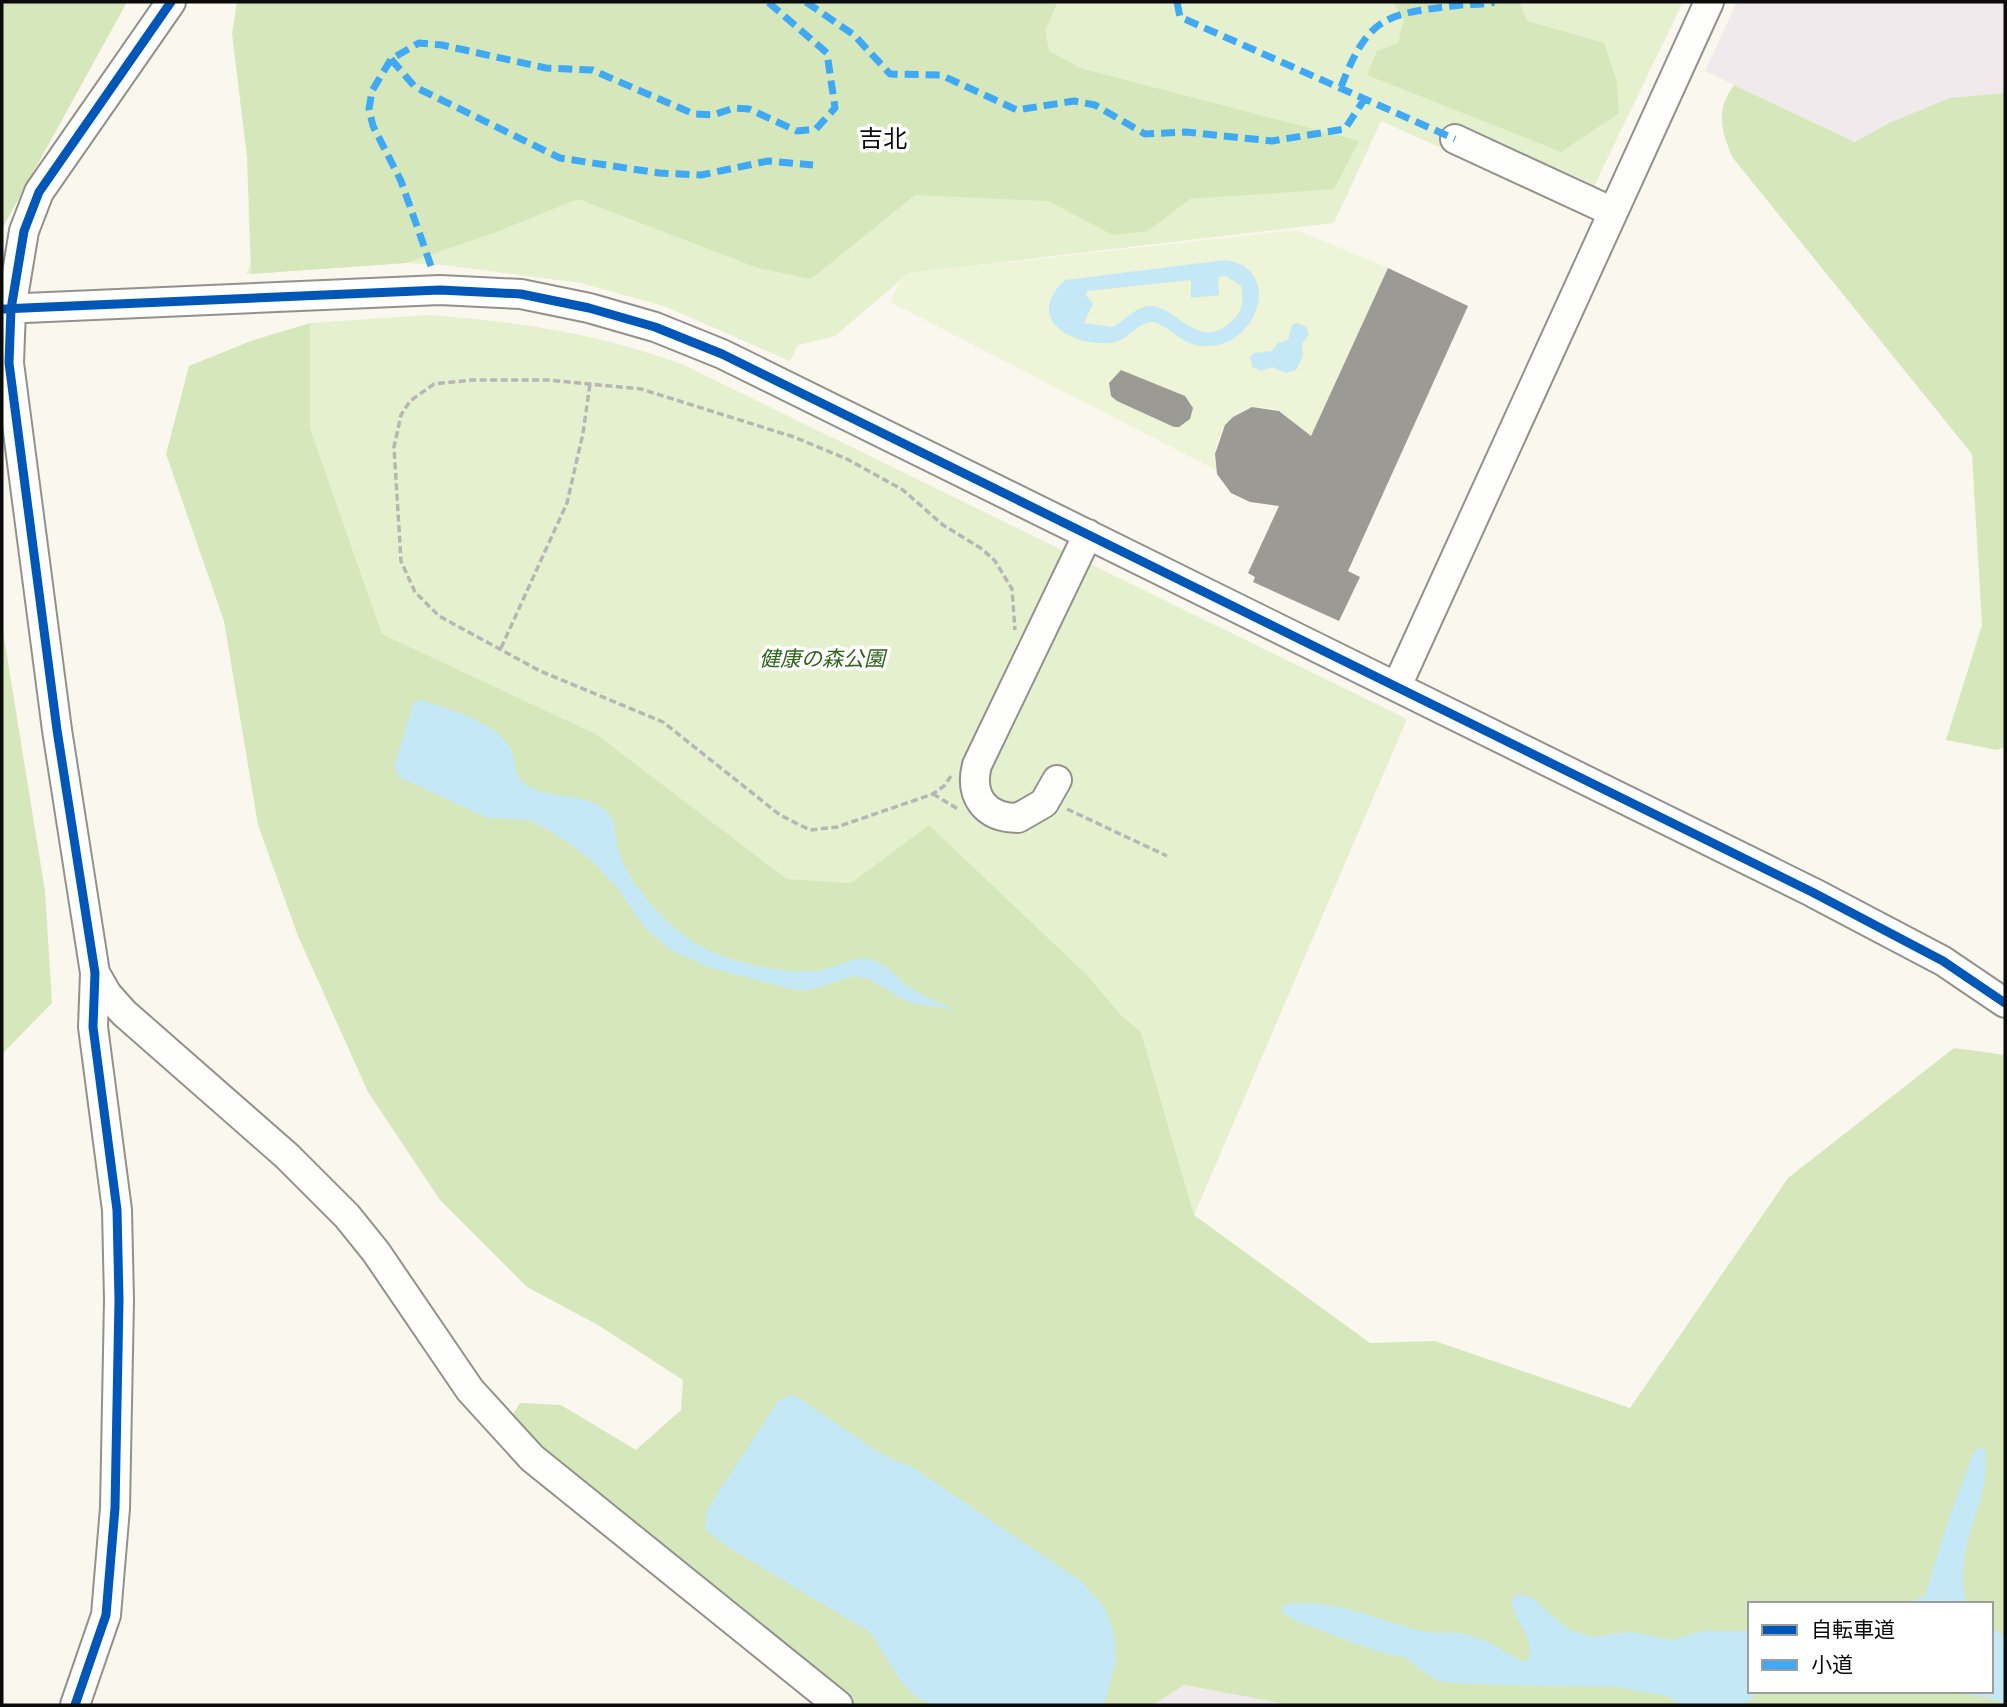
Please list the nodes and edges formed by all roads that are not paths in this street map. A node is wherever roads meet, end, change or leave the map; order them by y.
1 (171, 2) edge
2 (1709, 2) edge
3 (1455, 139) dead end
4 (1613, 212) junction
5 (6, 309) edge
6 (1088, 534) junction
7 (1396, 686) junction
8 (1064, 789) road end
9 (95, 973) junction
10 (2005, 1003) edge
11 (75, 1705) edge
12 (838, 1705) edge

1 - 5 street
2 - 4 street
3 - 4 street
4 - 7 street
5 - 6 street
5 - 9 street
6 - 7 street
6 - 8 street
7 - 10 street
9 - 11 street
9 - 12 street

